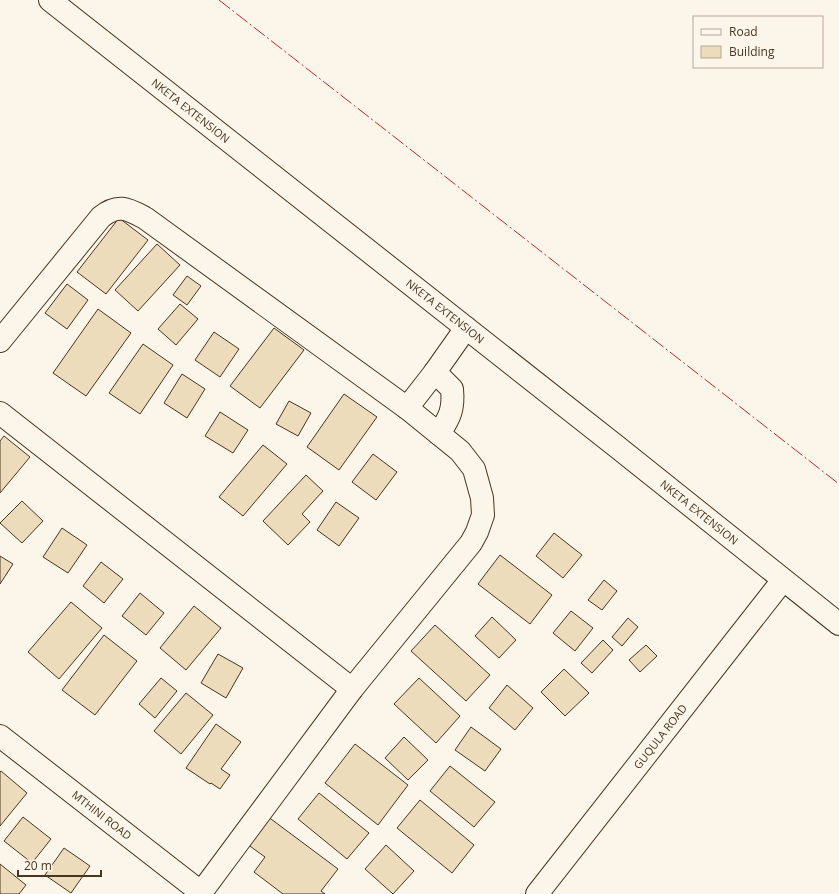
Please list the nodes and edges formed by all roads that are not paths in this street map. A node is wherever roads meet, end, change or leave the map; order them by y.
1 (50, 0) edge
2 (466, 328) junction
3 (0, 341) edge
4 (435, 372) junction
5 (407, 408) junction
6 (0, 413) edge
7 (439, 434) junction
8 (783, 580) junction
9 (839, 624) edge
10 (352, 689) junction
11 (0, 736) edge
12 (201, 893) edge
13 (537, 894) edge

1 - 2 street, NKETA EXTENSION
2 - 4 street
2 - 8 street, NKETA EXTENSION
3 - 5 street
4 - 5 street
4 - 7 street
5 - 7 street
6 - 10 street
7 - 10 street
8 - 9 street, NKETA EXTENSION
8 - 13 street, GUQULA ROAD
10 - 12 street
11 - 12 street, MTHINI ROAD

